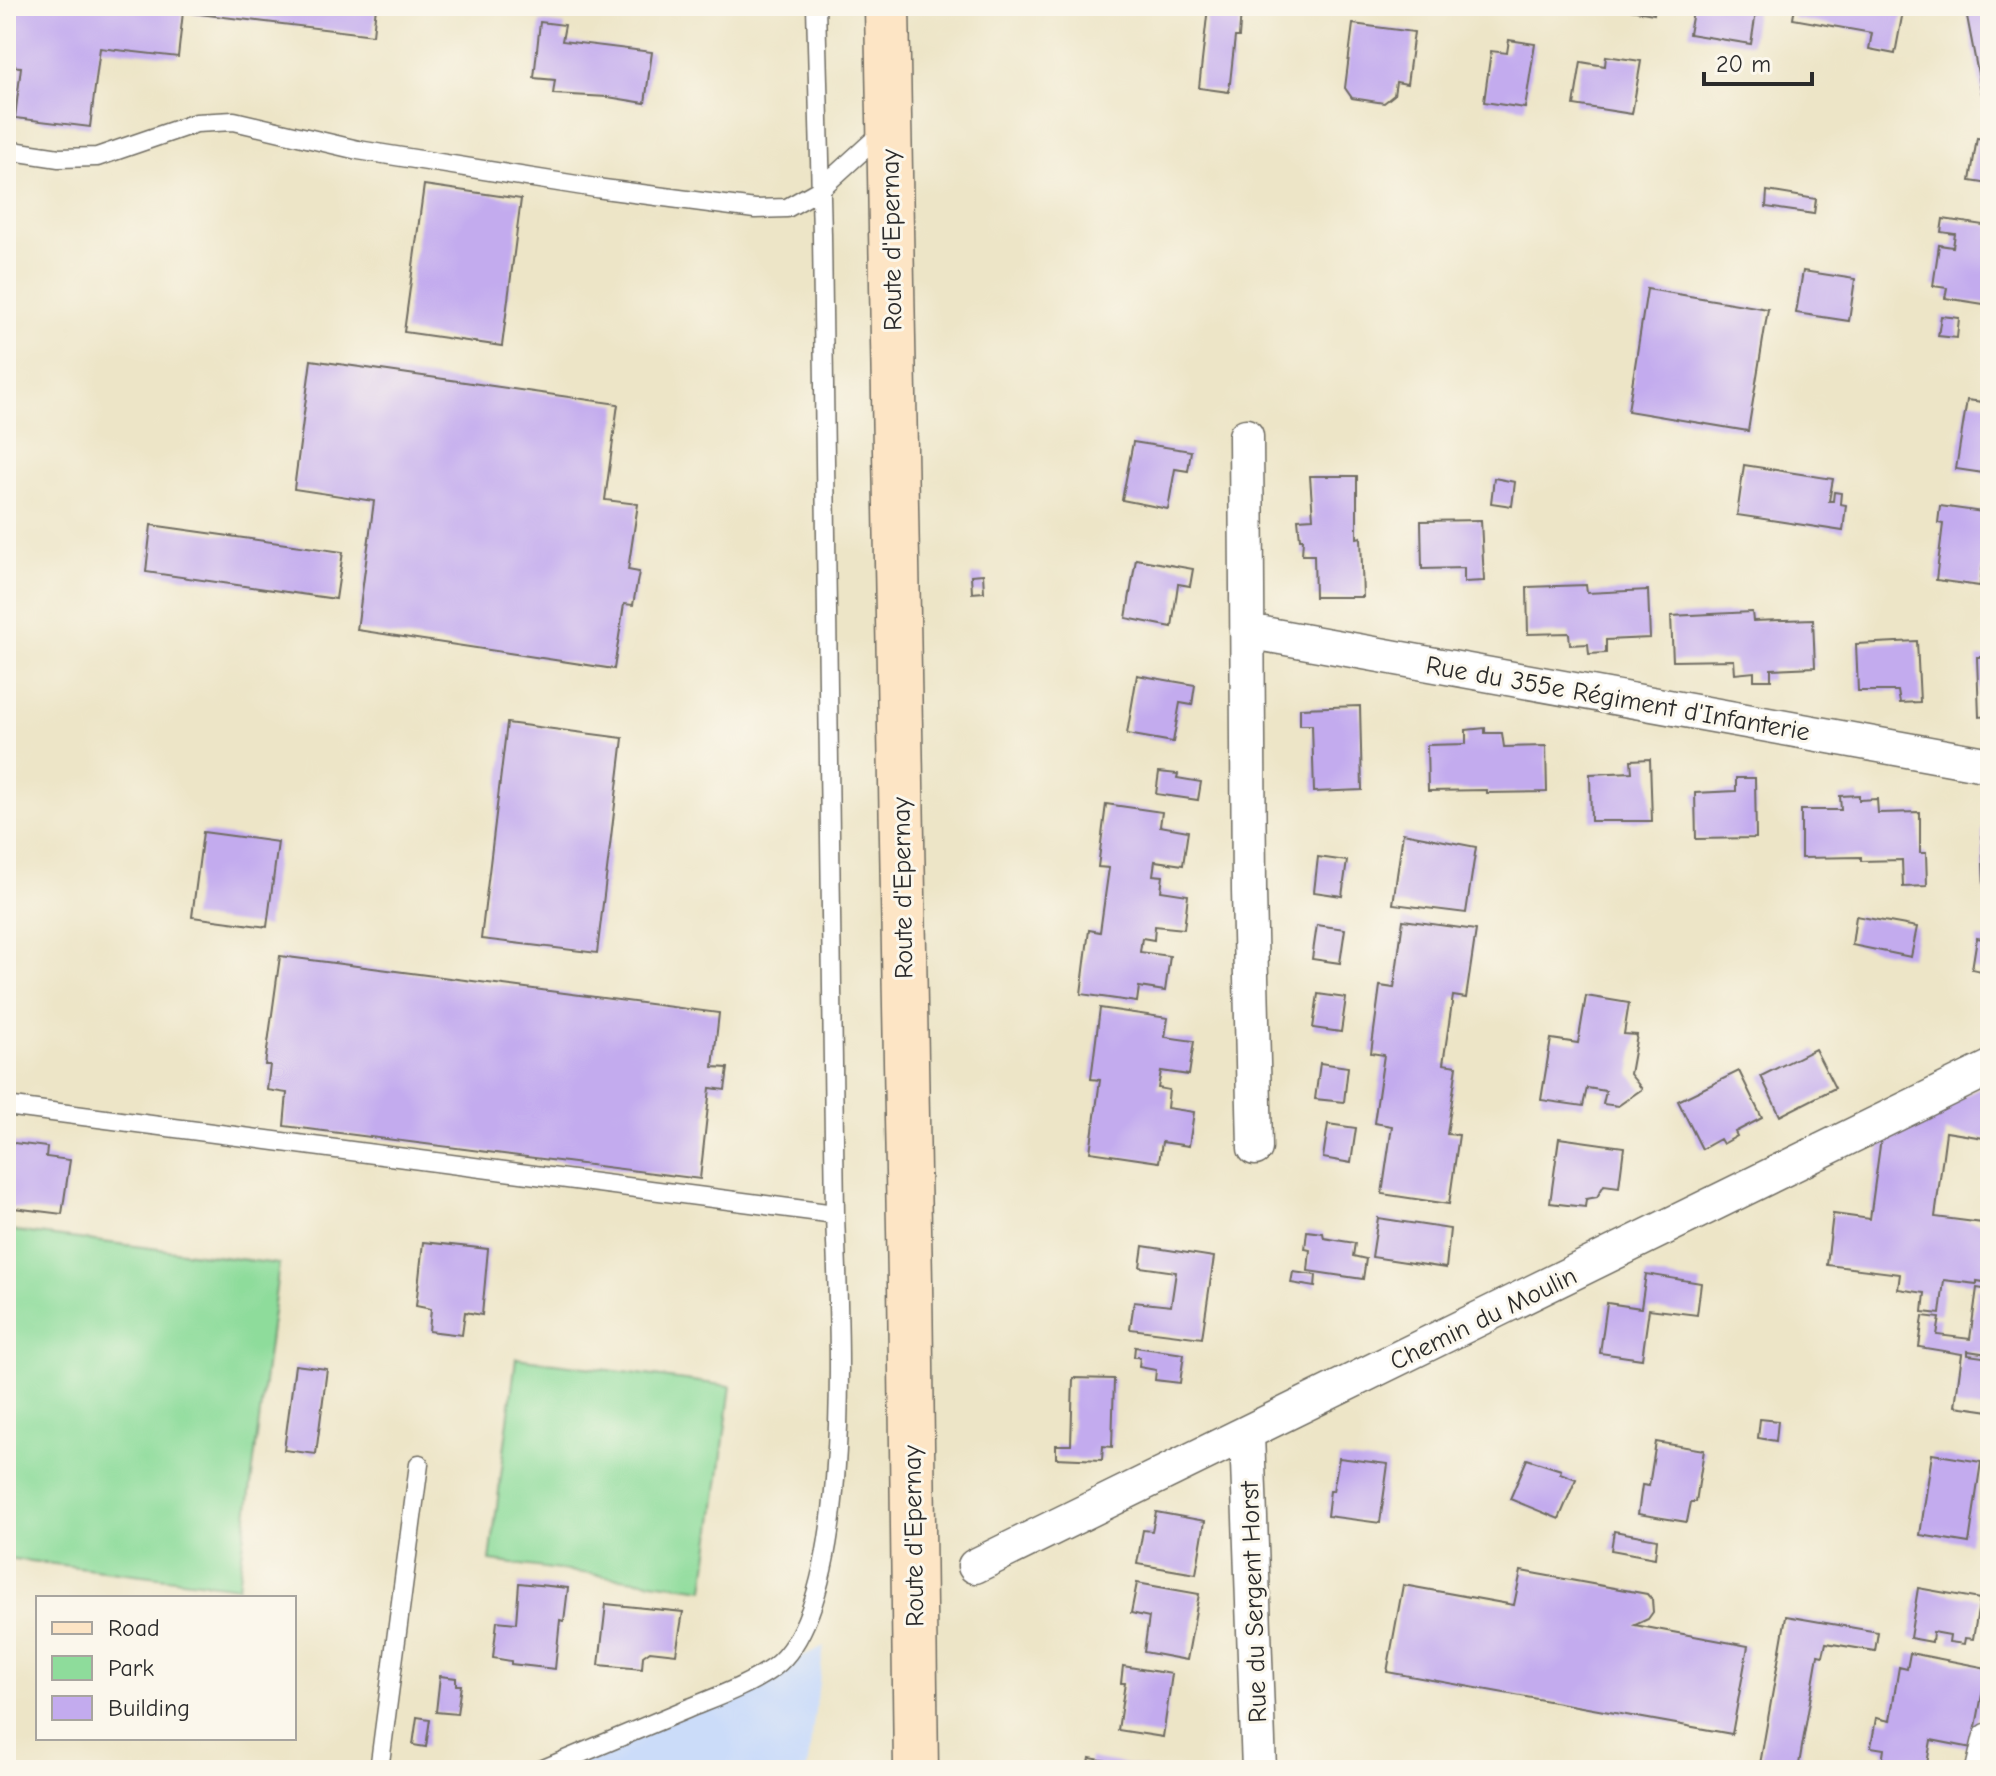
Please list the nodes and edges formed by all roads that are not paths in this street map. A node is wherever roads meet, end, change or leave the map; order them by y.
1 (816, 6) edge
2 (887, 6) edge
3 (889, 125) junction
4 (6, 150) edge
5 (819, 190) junction
6 (1246, 436) dead end
7 (1247, 631) junction
8 (1990, 765) edge
9 (1990, 1068) edge
10 (6, 1106) edge
11 (1255, 1148) dead end
12 (835, 1214) junction
13 (1247, 1434) junction
14 (419, 1464) dead end
15 (975, 1566) dead end
16 (1990, 1740) edge
17 (379, 1770) edge
18 (541, 1770) edge
19 (916, 1770) edge
20 (1259, 1770) edge
21 (1983, 1770) edge

1 - 5 lane
2 - 3 main road, Route d'Epernay
3 - 5 lane
3 - 19 main road, Route d'Epernay
4 - 5 lane
5 - 12 lane
6 - 7 street
7 - 8 street, Rue du 355e Régiment d'Infanterie
7 - 11 street
9 - 13 street, Chemin du Moulin
10 - 12 lane
12 - 18 lane
13 - 15 street, Chemin du Moulin
13 - 20 street, Rue du Sergent Horst
14 - 17 lane
16 - 21 street

